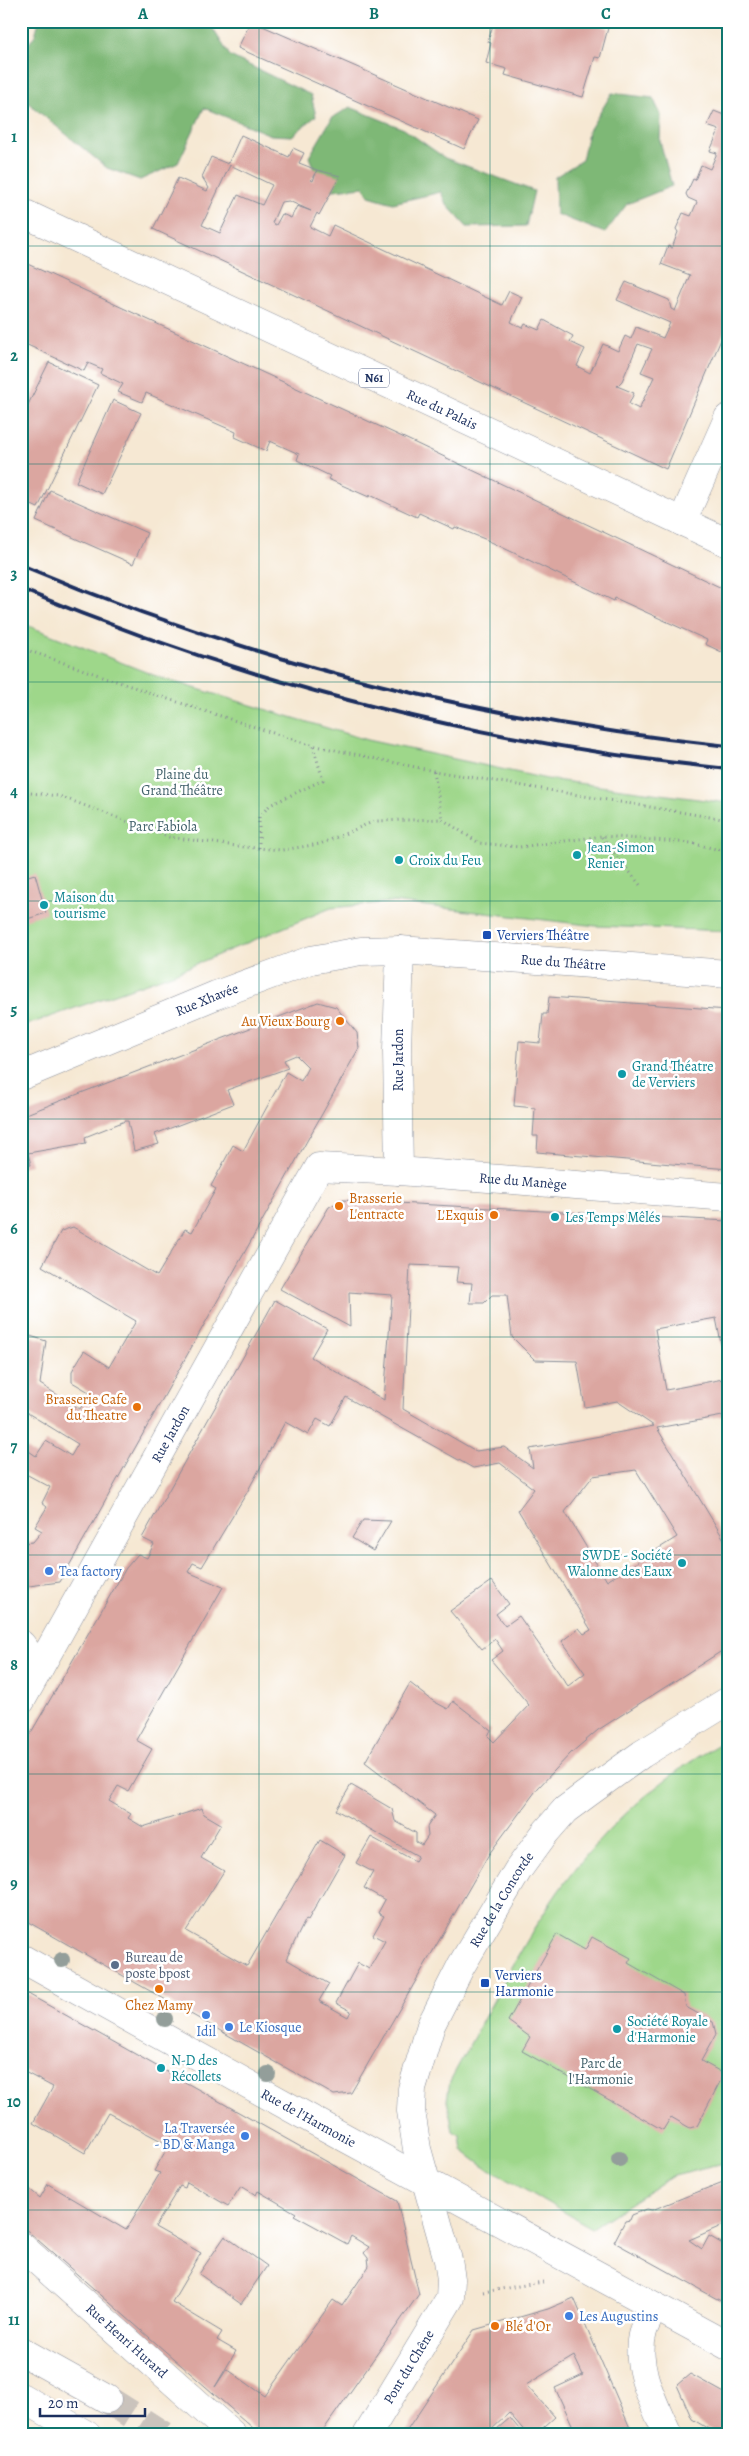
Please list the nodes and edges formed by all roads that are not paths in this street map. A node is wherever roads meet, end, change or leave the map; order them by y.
1 (21, 212) edge
2 (728, 418) edge
3 (682, 522) junction
4 (728, 542) edge
5 (400, 950) junction
6 (728, 974) edge
7 (21, 1076) edge
8 (320, 1167) joint
9 (399, 1171) junction
10 (728, 1197) edge
11 (21, 1644) edge
12 (39, 1668) junction
13 (21, 1701) edge
14 (728, 1701) edge
15 (21, 1958) edge
16 (427, 2182) junction
17 (21, 2246) edge
18 (654, 2306) junction
19 (728, 2346) edge
20 (21, 2351) edge
21 (21, 2397) edge
22 (107, 2398) tunnel mouth
23 (86, 2435) edge
24 (233, 2435) edge
25 (367, 2435) edge
26 (668, 2435) edge

1 - 3 street, Rue du Palais / N61
2 - 3 street
3 - 4 street, Rue du Palais / N61
5 - 6 street, Rue du Théâtre
5 - 7 street, Rue Xhavée
5 - 9 street, Rue Jardon
8 - 9 street, Rue du Manège
8 - 12 street, Rue Jardon
9 - 10 street, Rue du Manège
11 - 12 street
12 - 13 street, Rue Jardon
14 - 16 street, Rue de la Concorde
15 - 16 street, Rue de l'Harmonie
16 - 18 street, Rue de l'Harmonie
16 - 25 street, Pont du Chêne
17 - 24 street, Rue Henri Hurard
18 - 19 street, Rue de l'Harmonie
18 - 26 street
20 - 22 street
21 - 23 street

